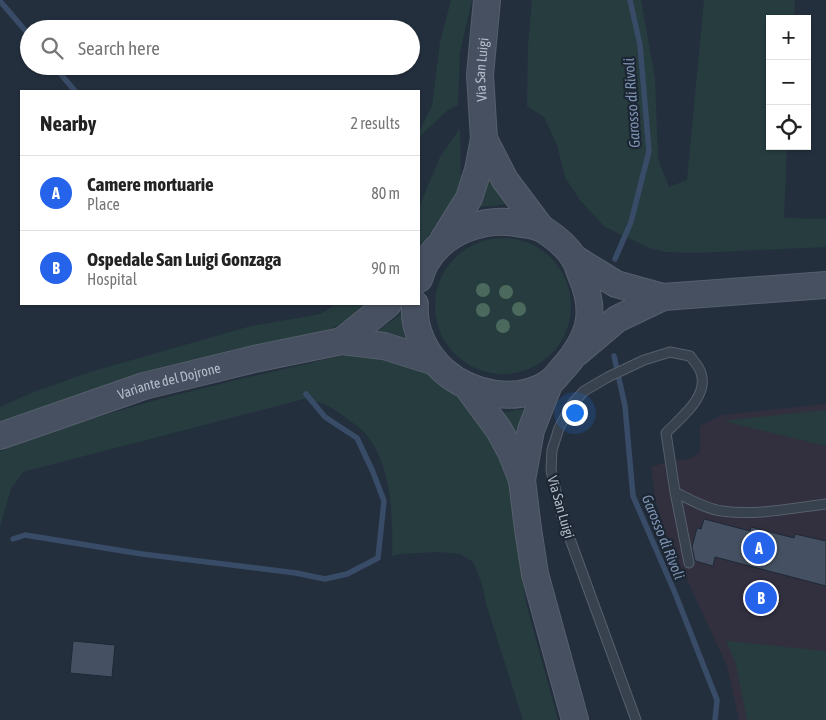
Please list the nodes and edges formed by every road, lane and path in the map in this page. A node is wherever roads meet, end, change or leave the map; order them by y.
1 (487, 0) edge
2 (484, 139) junction
3 (542, 228) junction
4 (442, 243) junction
5 (574, 258) junction
6 (420, 276) edge
7 (826, 285) edge
8 (663, 297) junction
9 (387, 305) edge
10 (415, 305) edge
11 (342, 341) junction
12 (577, 353) junction
13 (435, 362) junction
14 (550, 382) junction
15 (466, 385) junction
16 (0, 436) edge
17 (522, 480) junction
18 (675, 492) junction
19 (826, 504) edge
20 (689, 563) dead end
21 (632, 709) junction
22 (579, 717) edge
23 (629, 720) edge
24 (636, 720) edge

1 - 2 street, Via San Luigi
2 - 3 street, Via San Luigi
2 - 4 street, Via San Luigi
3 - 4 street
3 - 5 street
4 - 6 street
5 - 8 street
5 - 12 street
7 - 8 street
8 - 12 street
9 - 11 street, Variante del Dojrone
10 - 13 street
11 - 13 street, Variante del Dojrone
11 - 16 street, Variante del Dojrone
12 - 14 street
13 - 15 street
14 - 15 street
14 - 17 street
15 - 17 street
17 - 22 street
18 - 19 lane
18 - 20 lane
18 - 21 lane, Via San Luigi
21 - 23 lane
21 - 24 lane, Via San Luigi

